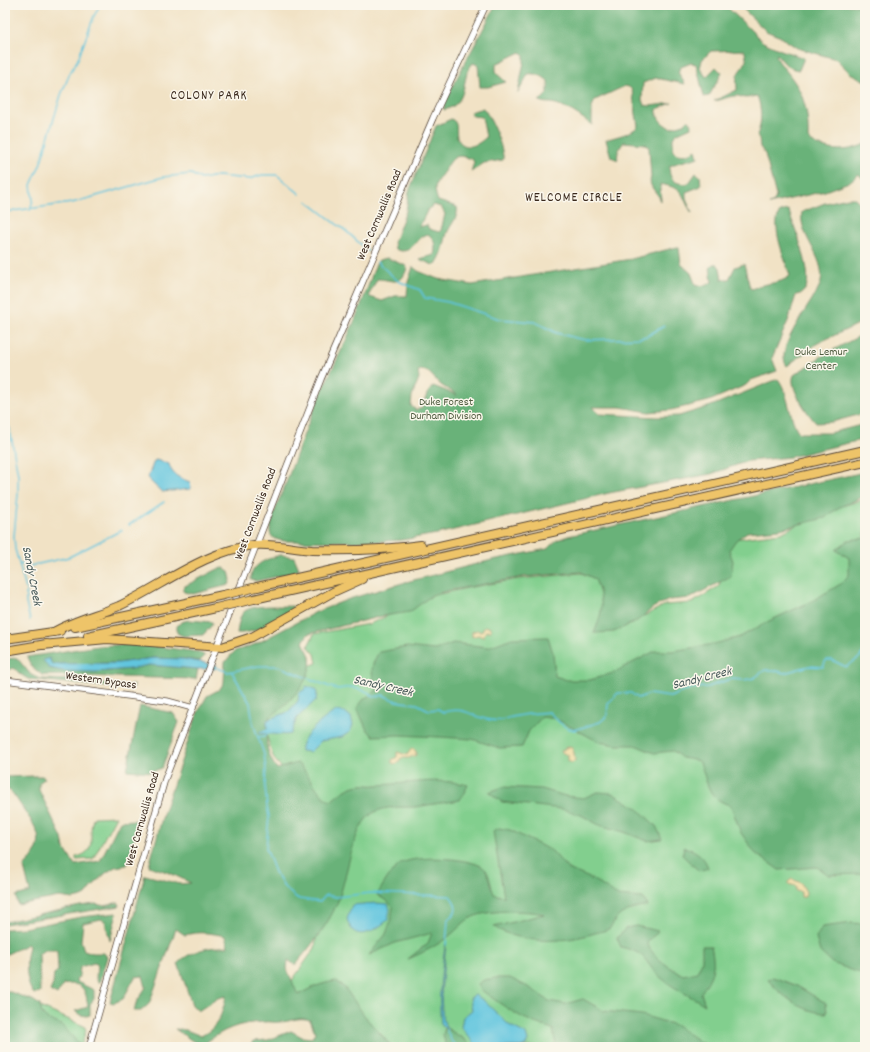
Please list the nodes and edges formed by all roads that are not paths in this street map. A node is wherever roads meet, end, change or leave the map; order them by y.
1 (486, 5) edge
2 (865, 450) edge
3 (865, 462) edge
4 (491, 534) junction
5 (255, 545) junction
6 (377, 571) junction
7 (54, 632) junction
8 (5, 639) edge
9 (42, 646) junction
10 (216, 648) junction
11 (5, 651) edge
12 (5, 680) edge
13 (194, 708) junction
14 (89, 1047) edge

1 - 5 street, West Cornwallis Road
2 - 4 highway
3 - 6 highway
4 - 5 highway
4 - 7 highway, bridge
5 - 7 highway
5 - 10 street, West Cornwallis Road
6 - 9 highway, bridge
6 - 10 highway
7 - 8 highway
9 - 10 highway
9 - 11 highway
10 - 13 street, West Cornwallis Road
12 - 13 street, Western Bypass
13 - 14 street, West Cornwallis Road

